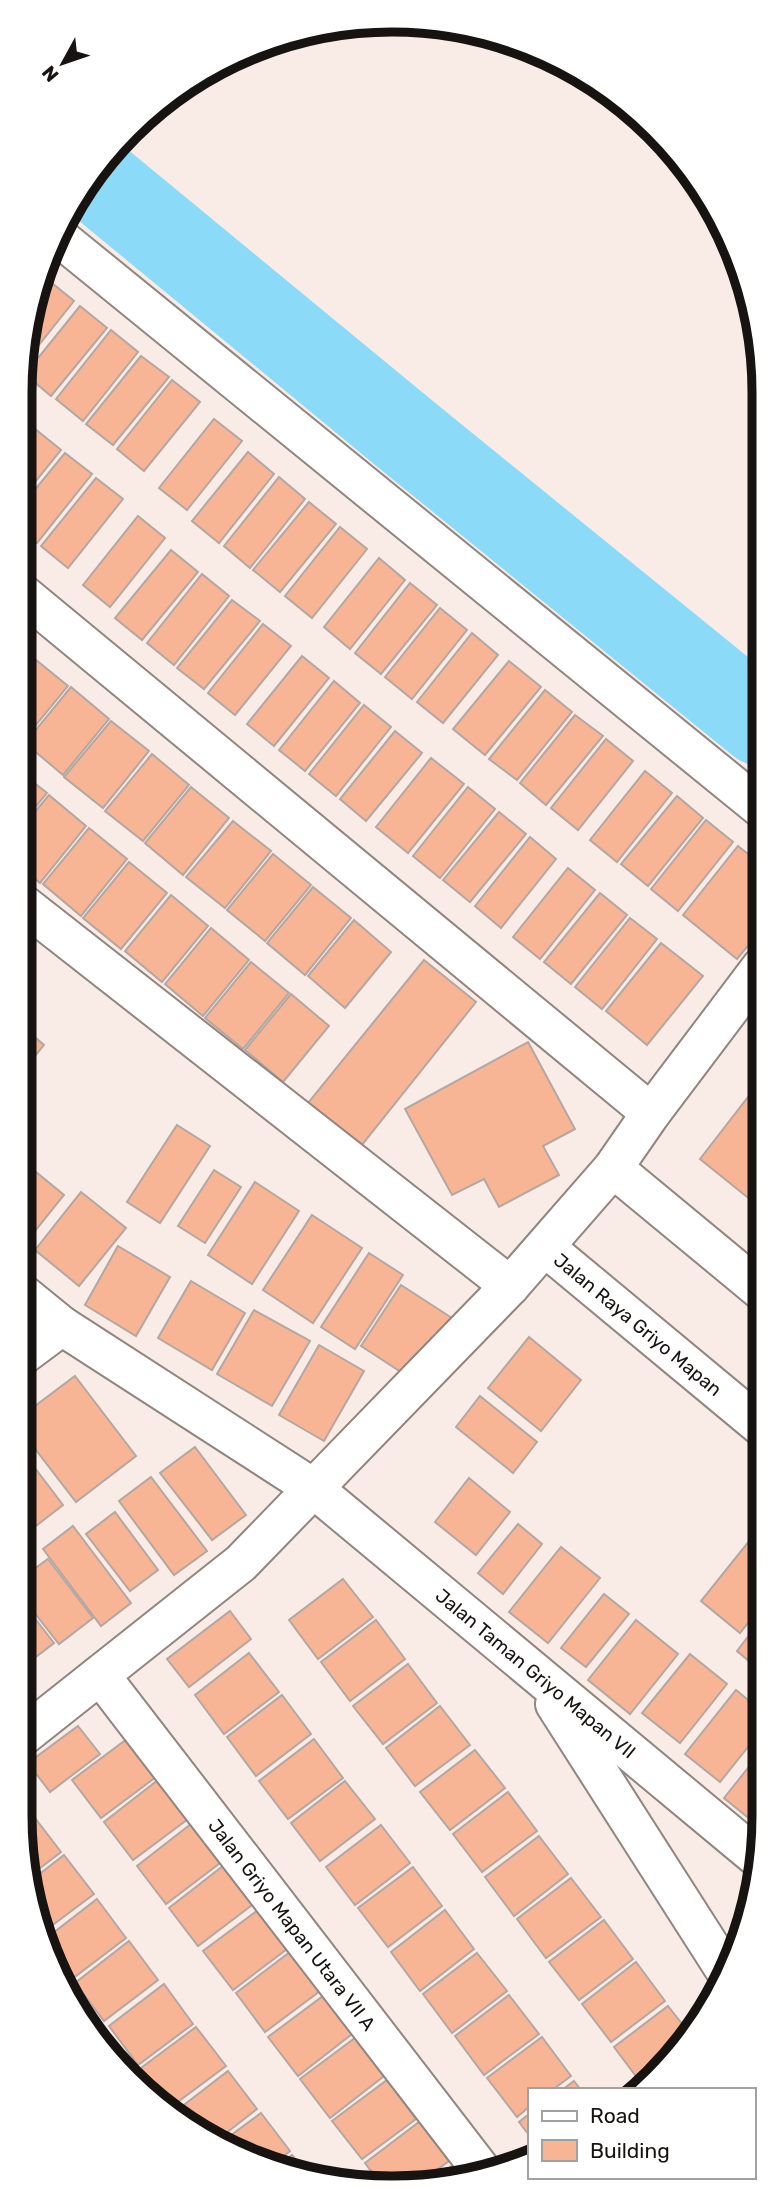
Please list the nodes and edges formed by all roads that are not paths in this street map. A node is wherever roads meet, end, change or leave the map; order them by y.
1 (65, 242) edge
2 (32, 602) edge
3 (752, 801) edge
4 (32, 911) edge
5 (752, 978) edge
6 (651, 1113) junction
7 (613, 1168) junction
8 (545, 1247) junction
9 (752, 1283) edge
10 (510, 1286) junction
11 (32, 1302) edge
12 (62, 1326) junction
13 (32, 1348) edge
14 (752, 1419) edge
15 (313, 1489) junction
16 (535, 1673) junction
17 (100, 1675) junction
18 (32, 1729) edge
19 (749, 1851) edge
20 (719, 1963) edge
21 (477, 2165) edge

1 - 3 street
2 - 6 street
4 - 10 street
5 - 6 street
6 - 7 street
7 - 8 street
7 - 9 street
8 - 10 street
8 - 14 street, Jalan Raya Griyo Mapan
10 - 15 street
11 - 12 street, Jalan Taman Griyo Mapan VII
12 - 13 street
12 - 15 street, Jalan Taman Griyo Mapan VII
15 - 16 street, Jalan Taman Griyo Mapan VII
15 - 17 street
16 - 19 street, Jalan Taman Griyo Mapan VII
16 - 20 street
17 - 18 street
17 - 21 street, Jalan Griyo Mapan Utara VII A

